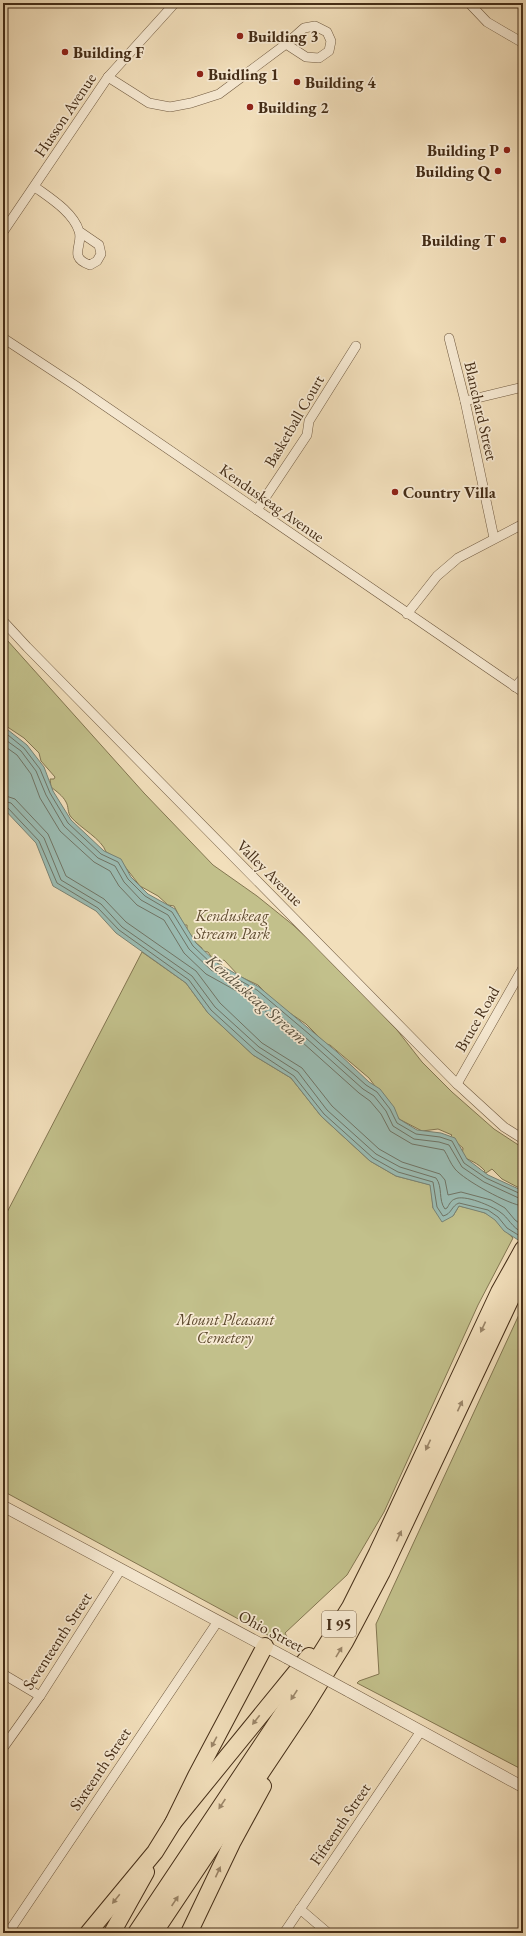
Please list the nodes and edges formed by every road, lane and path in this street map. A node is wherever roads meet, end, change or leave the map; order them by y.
1 (175, 3) edge
2 (469, 3) edge
3 (523, 43) edge
4 (286, 44) junction
5 (108, 77) junction
6 (35, 187) junction
7 (3, 232) edge
8 (80, 232) dead end
9 (3, 338) edge
10 (449, 338) dead end
11 (356, 346) dead end
12 (523, 387) edge
13 (465, 401) junction
14 (257, 510) junction
15 (523, 524) edge
16 (494, 538) junction
17 (407, 614) junction
18 (3, 621) edge
19 (523, 678) edge
20 (515, 687) junction
21 (523, 692) edge
22 (523, 968) edge
23 (457, 1084) junction
24 (523, 1139) edge
25 (523, 1249) edge
26 (523, 1273) edge
27 (505, 1294) junction
28 (3, 1506) edge
29 (378, 1553) junction
30 (121, 1569) junction
31 (218, 1621) junction
32 (265, 1646) junction
33 (3, 1674) edge
34 (40, 1696) junction
35 (302, 1710) junction
36 (421, 1731) junction
37 (3, 1748) edge
38 (523, 1787) edge
39 (173, 1823) junction
40 (155, 1852) junction
41 (300, 1909) junction
42 (8, 1933) edge
43 (88, 1933) edge
44 (112, 1933) edge
45 (136, 1933) edge
46 (154, 1933) edge
47 (189, 1933) edge
48 (284, 1933) edge
49 (328, 1933) edge

1 - 5 street, Husson Avenue
2 - 3 street
4 - 4 street
4 - 5 street
5 - 6 street, Husson Avenue
6 - 7 street, Husson Avenue
6 - 8 street
9 - 14 street, Kenduskeag Avenue
10 - 13 street, Blanchard Street
11 - 14 street, Basketball Court
12 - 13 street
13 - 16 street, Blanchard Street
14 - 17 street, Kenduskeag Avenue
15 - 16 street
16 - 17 street
17 - 20 street, Kenduskeag Avenue
18 - 23 street, Valley Avenue
19 - 20 street
20 - 21 street, Kenduskeag Avenue
22 - 23 street, Bruce Road
23 - 24 street, Valley Avenue
25 - 27 highway, I 95
26 - 27 highway, I 95
27 -> 29 highway, I 95
35 -> 27 highway, I 95
28 - 30 street, Ohio Street
29 -> 39 highway
29 -> 45 highway, I 95
30 - 31 street, Ohio Street
30 - 34 street, Seventeenth Street
31 - 32 street, Ohio Street
31 - 42 street, Sixteenth Street
32 - 36 street, Ohio Street, bridge
32 -> 39 highway
33 - 34 street
34 - 37 street, Seventeenth Street
46 -> 35 highway, I 95
47 -> 35 highway
36 - 38 street, Ohio Street
36 - 41 street, Fifteenth Street
39 - 40 highway
40 -> 43 highway
40 - 44 highway
41 - 48 street, Fifteenth Street
41 - 49 street

